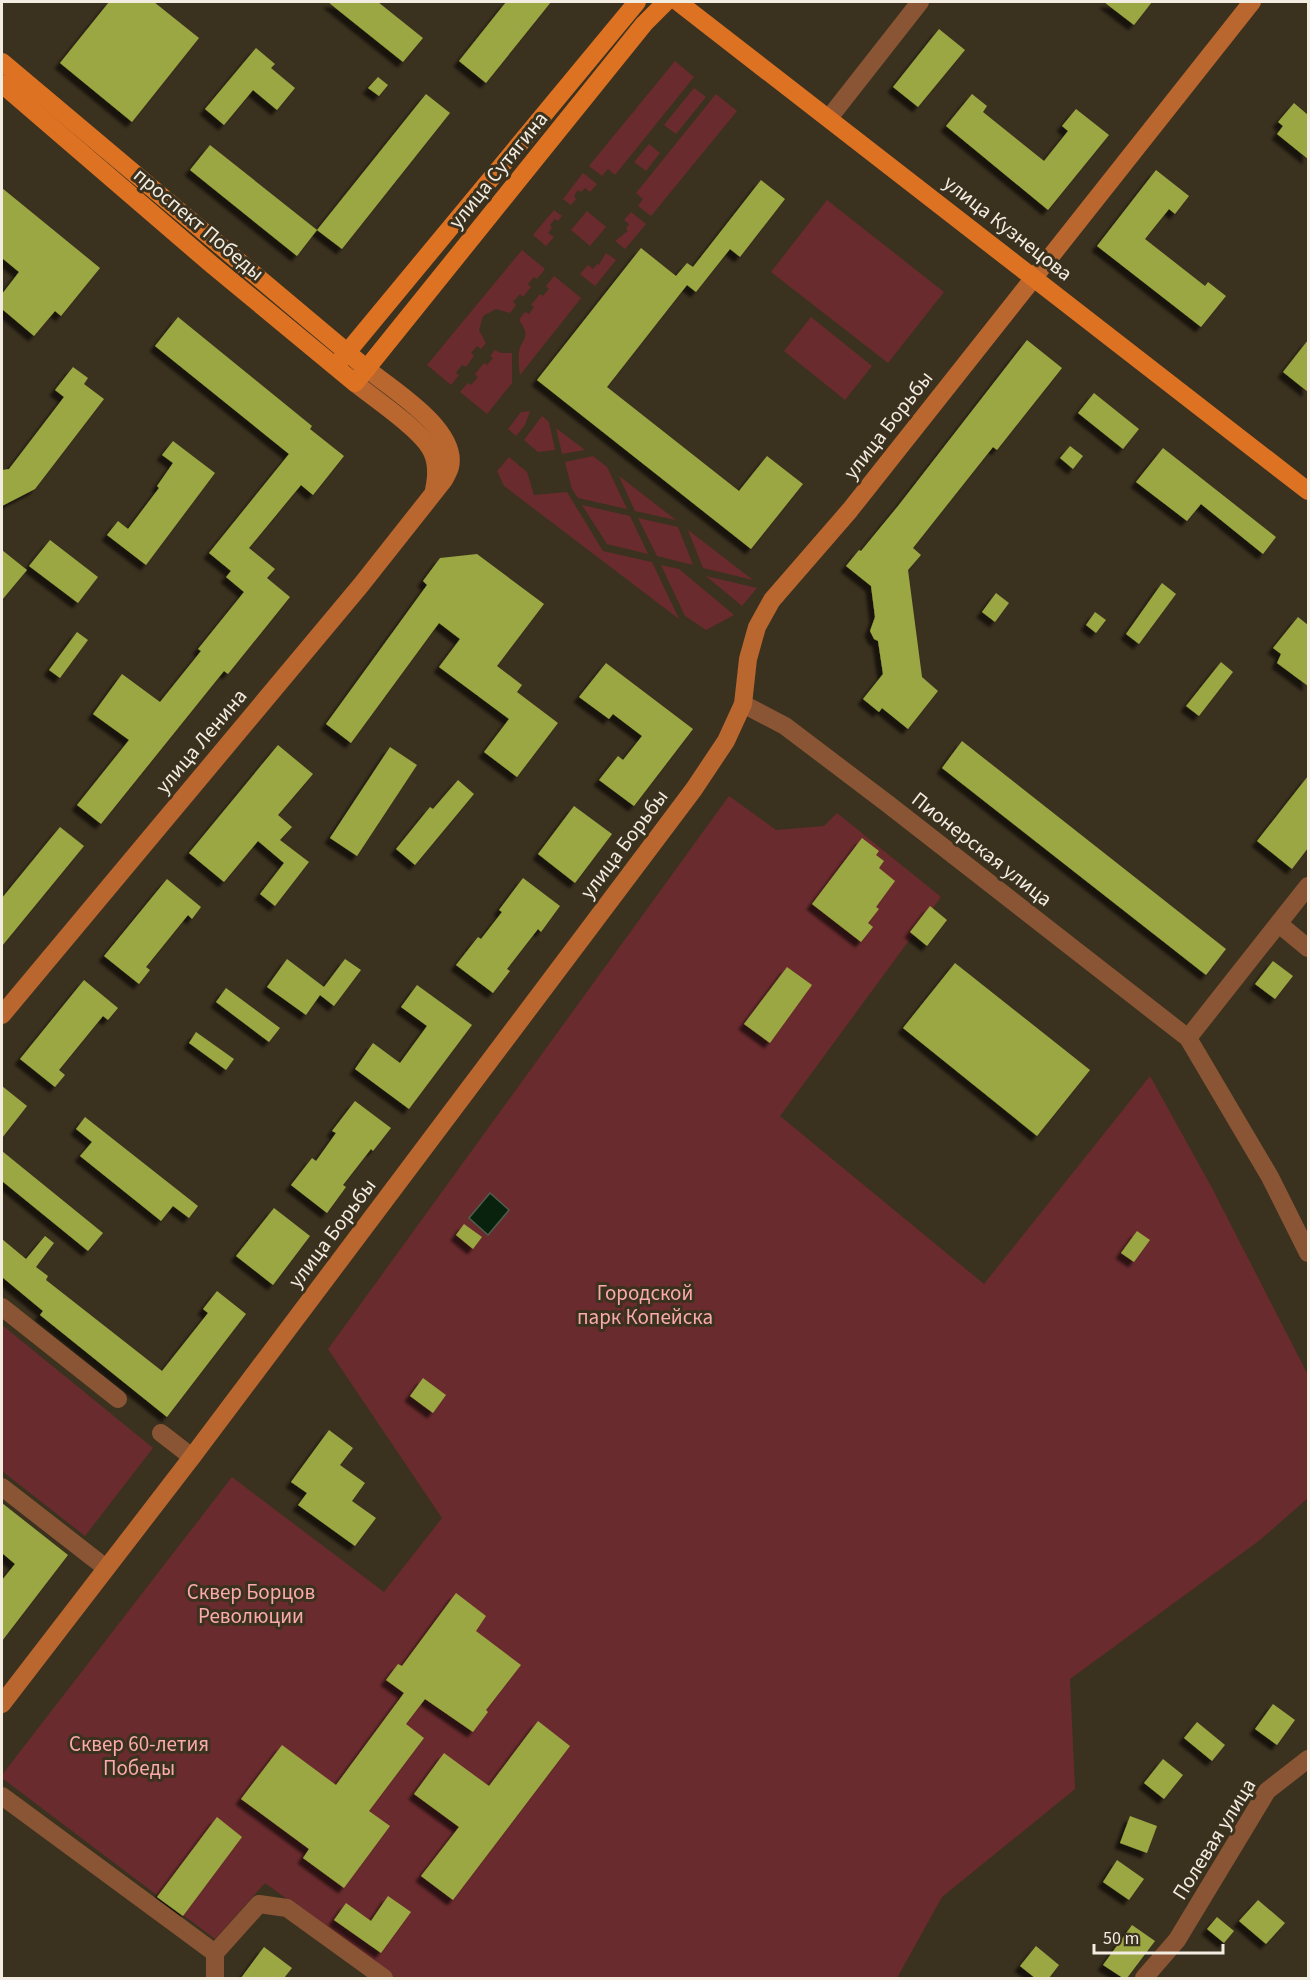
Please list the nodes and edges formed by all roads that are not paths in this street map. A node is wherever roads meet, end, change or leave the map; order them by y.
1 (636, 2) edge
2 (666, 2) edge
3 (678, 2) edge
4 (920, 2) edge
5 (1252, 2) edge
6 (2, 62) edge
7 (2, 84) edge
8 (829, 118) junction
9 (1033, 276) junction
10 (347, 352) junction
11 (335, 367) junction
12 (367, 369) junction
13 (355, 383) junction
14 (1308, 491) edge
15 (432, 494) junction
16 (743, 704) junction
17 (1308, 886) edge
18 (1278, 924) junction
19 (1308, 948) edge
20 (2, 1015) edge
21 (1188, 1038) junction
22 (1308, 1253) edge
23 (2, 1307) edge
24 (118, 1399) dead end
25 (161, 1433) dead end
26 (192, 1457) junction
27 (2, 1487) edge
28 (106, 1568) junction
29 (2, 1704) edge
30 (1308, 1759) edge
31 (2, 1796) edge
32 (215, 1953) junction
33 (214, 1978) edge
34 (384, 1978) edge
35 (1144, 1978) edge

1 - 10 main road, улица Сутягина
2 - 12 main road, улица Сутягина
3 - 8 main road, улица Кузнецова
4 - 8 street
5 - 9 street, улица Борьбы
6 - 10 main road, проспект Победы
7 - 11 main road, проспект Победы
8 - 9 main road, улица Кузнецова
9 - 14 main road, улица Кузнецова
9 - 16 street, улица Борьбы
10 - 11 main road, улица Сутягина
10 - 12 main road, проспект Победы
11 - 13 main road, проспект Победы
12 - 13 main road
12 - 15 street, проспект Победы
13 - 15 street
15 - 20 street, улица Ленина
16 - 21 street, Пионерская улица
16 - 26 street, улица Борьбы
17 - 18 street
18 - 19 street
18 - 21 street
21 - 22 street
23 - 24 street
25 - 26 street
26 - 28 street, улица Борьбы
27 - 28 street
28 - 29 street, улица Борьбы
30 - 35 street, Полевая улица
31 - 32 street
32 - 33 street
32 - 34 street

